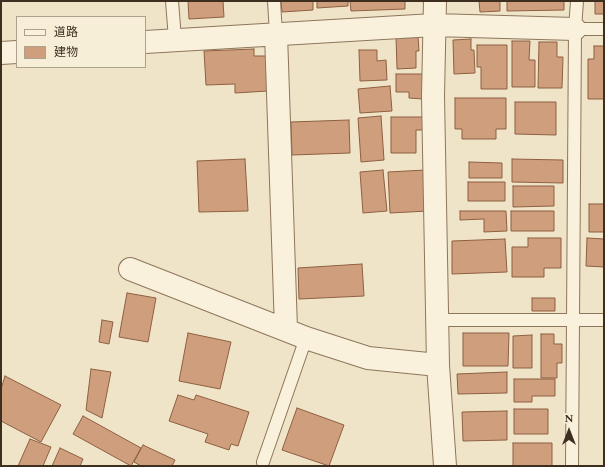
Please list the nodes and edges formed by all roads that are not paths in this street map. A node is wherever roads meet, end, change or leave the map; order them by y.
1 (172, 1) edge
2 (274, 1) edge
3 (434, 1) edge
4 (577, 1) edge
5 (434, 25) junction
6 (575, 28) junction
7 (604, 29) edge
8 (276, 34) junction
9 (175, 39) junction
10 (146, 42) edge
11 (16, 52) edge
12 (1, 53) edge
13 (130, 270) dead end
14 (437, 320) junction
15 (573, 320) junction
16 (604, 320) edge
17 (286, 329) junction
18 (306, 338) junction
19 (438, 365) junction
20 (263, 462) dead end
21 (445, 466) edge
22 (572, 466) edge

1 - 9 lane
2 - 8 lane
3 - 5 street
4 - 6 lane
5 - 6 street
5 - 8 street
5 - 14 street
6 - 7 lane
6 - 15 lane
8 - 9 street
8 - 17 street
9 - 10 street
11 - 12 street
13 - 17 street
14 - 15 lane
14 - 19 street
15 - 16 lane
15 - 22 lane
17 - 18 street
18 - 19 street
18 - 20 lane
19 - 21 street

